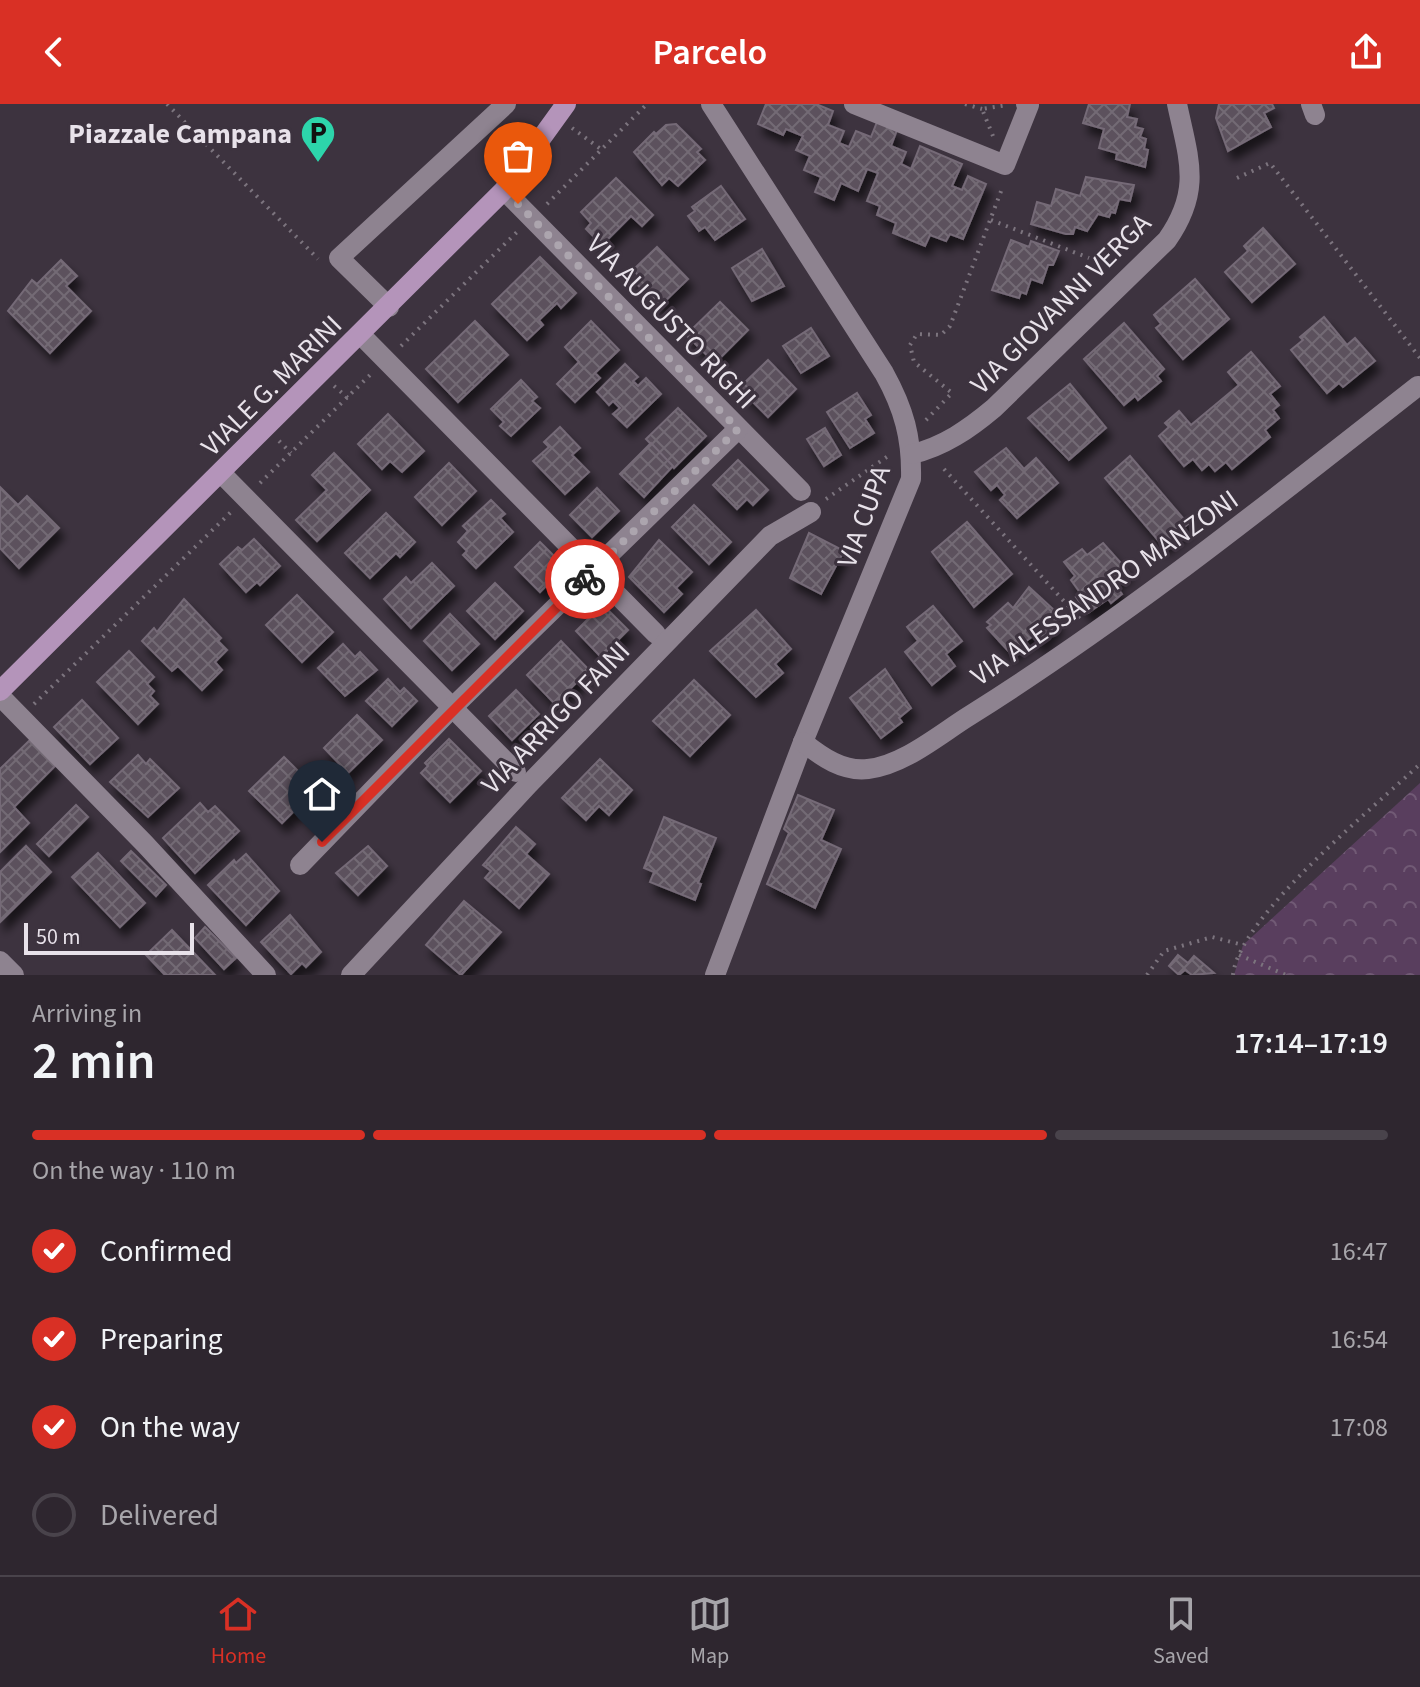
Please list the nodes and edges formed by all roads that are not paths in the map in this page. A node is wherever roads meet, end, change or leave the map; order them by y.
1 (506, 104) edge
2 (566, 104) edge
3 (711, 104) edge
4 (854, 104) edge
5 (1026, 104) edge
6 (1177, 104) edge
7 (504, 190) junction
8 (389, 307) junction
9 (361, 335) junction
10 (1418, 386) dead end
11 (738, 429) junction
12 (912, 450) junction
13 (221, 473) junction
14 (801, 491) dead end
15 (811, 512) road end
16 (594, 569) junction
17 (656, 634) dead end
18 (0, 694) edge
19 (453, 707) junction
20 (803, 742) junction
21 (516, 772) dead end
22 (300, 865) dead end
23 (0, 961) edge
24 (14, 975) edge
25 (266, 975) edge
26 (351, 975) edge
27 (715, 975) edge

1 - 8 street
2 - 7 main road, VIALE G. MARINI
3 - 12 street, VIA CUPA
4 - 5 street
6 - 12 street, VIA GIOVANNI VERGA
7 - 8 main road, VIALE G. MARINI
7 - 11 street, VIA AUGUSTO RIGHI
8 - 9 main road, VIALE G. MARINI
9 - 13 main road, VIALE G. MARINI
9 - 16 street
10 - 20 street, VIA ALESSANDRO MANZONI
11 - 14 street, VIA AUGUSTO RIGHI
11 - 16 street
12 - 20 street, VIA CUPA
13 - 18 main road, VIALE G. MARINI
13 - 19 street
15 - 26 street, VIA ARRIGO FAINI
16 - 17 street
16 - 19 street
18 - 25 street
19 - 21 street
19 - 22 street
20 - 27 street, VIA CUPA
23 - 24 street

